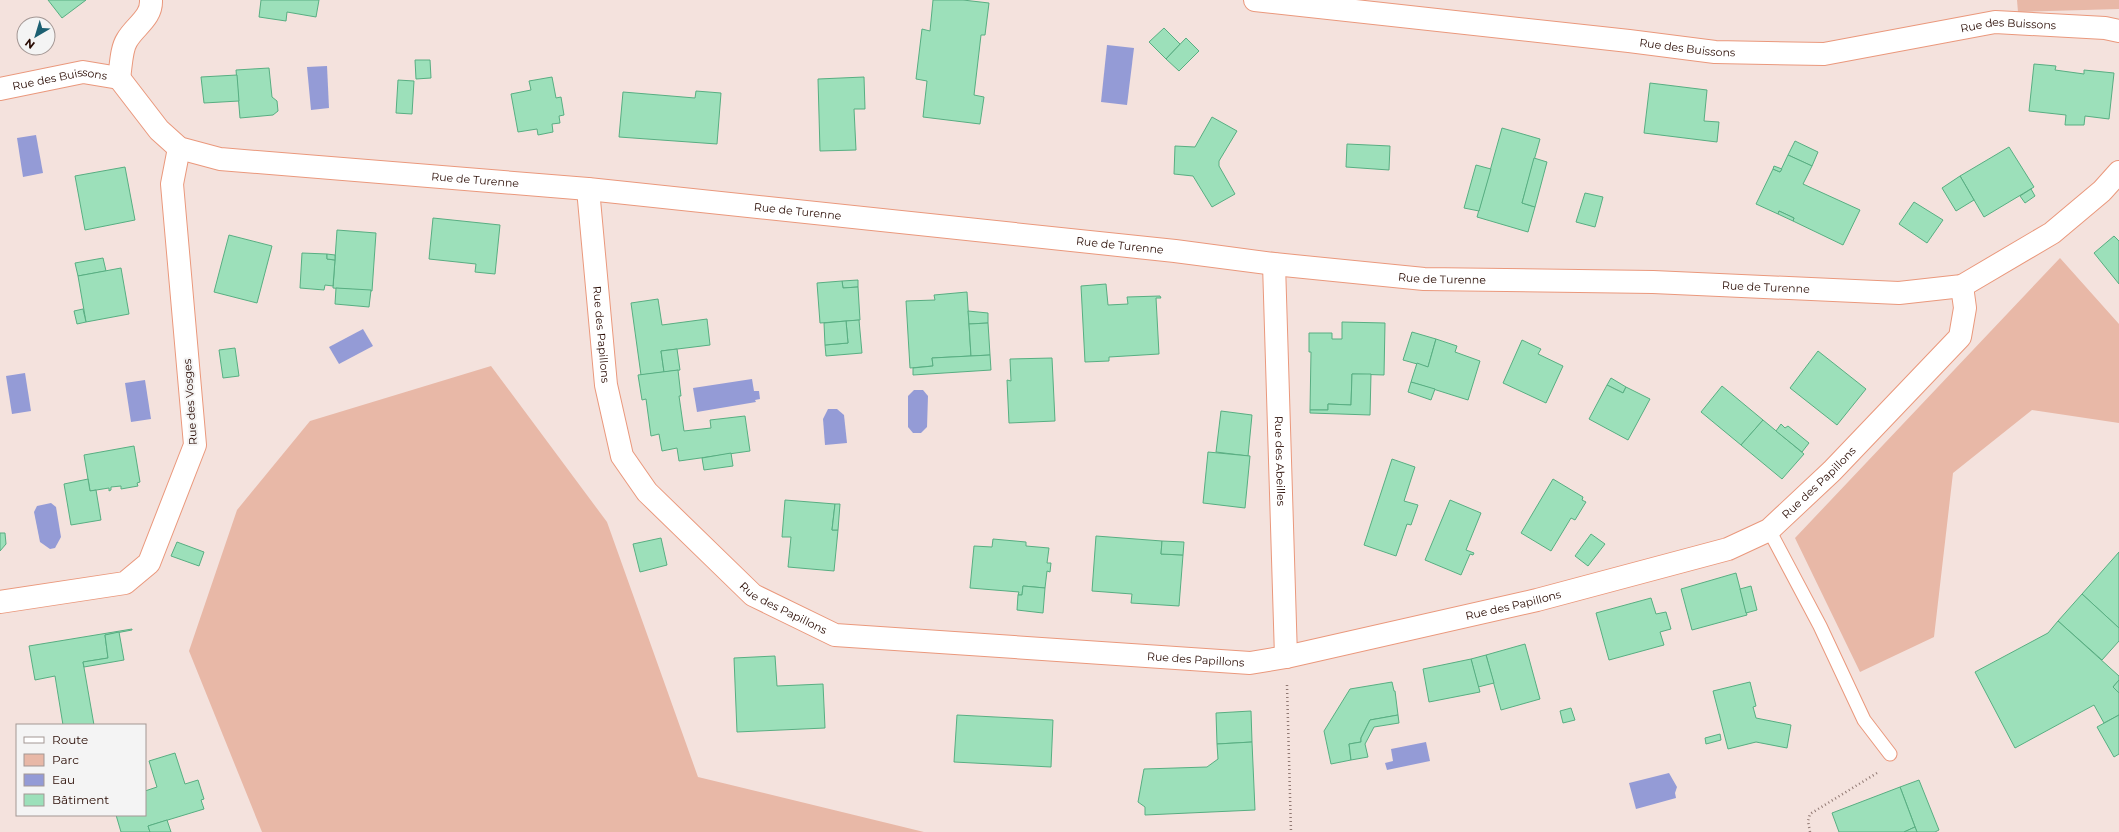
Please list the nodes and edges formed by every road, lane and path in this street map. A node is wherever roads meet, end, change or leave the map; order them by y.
1 (152, 0) edge
2 (1255, 0) edge
3 (2119, 31) edge
4 (119, 78) junction
5 (0, 89) edge
6 (178, 148) junction
7 (2119, 172) edge
8 (588, 189) junction
9 (1274, 264) junction
10 (1962, 286) junction
11 (1769, 530) junction
12 (0, 602) edge
13 (1286, 657) junction
14 (1890, 754) dead end
15 (1875, 775) dead end
16 (1291, 832) edge
17 (1810, 832) edge

1 - 4 street
2 - 3 street, Rue des Buissons
4 - 5 street, Rue des Buissons
4 - 6 street, Rue de Turenne
6 - 8 street, Rue de Turenne
6 - 12 street, Rue des Vosges
7 - 10 street, Rue de Turenne
8 - 9 street, Rue de Turenne
8 - 13 street, Rue des Papillons
9 - 10 street, Rue de Turenne
9 - 13 street, Rue des Abeilles
10 - 11 street, Rue des Papillons
11 - 13 street, Rue des Papillons
11 - 14 lane
13 - 16 path
15 - 17 path

